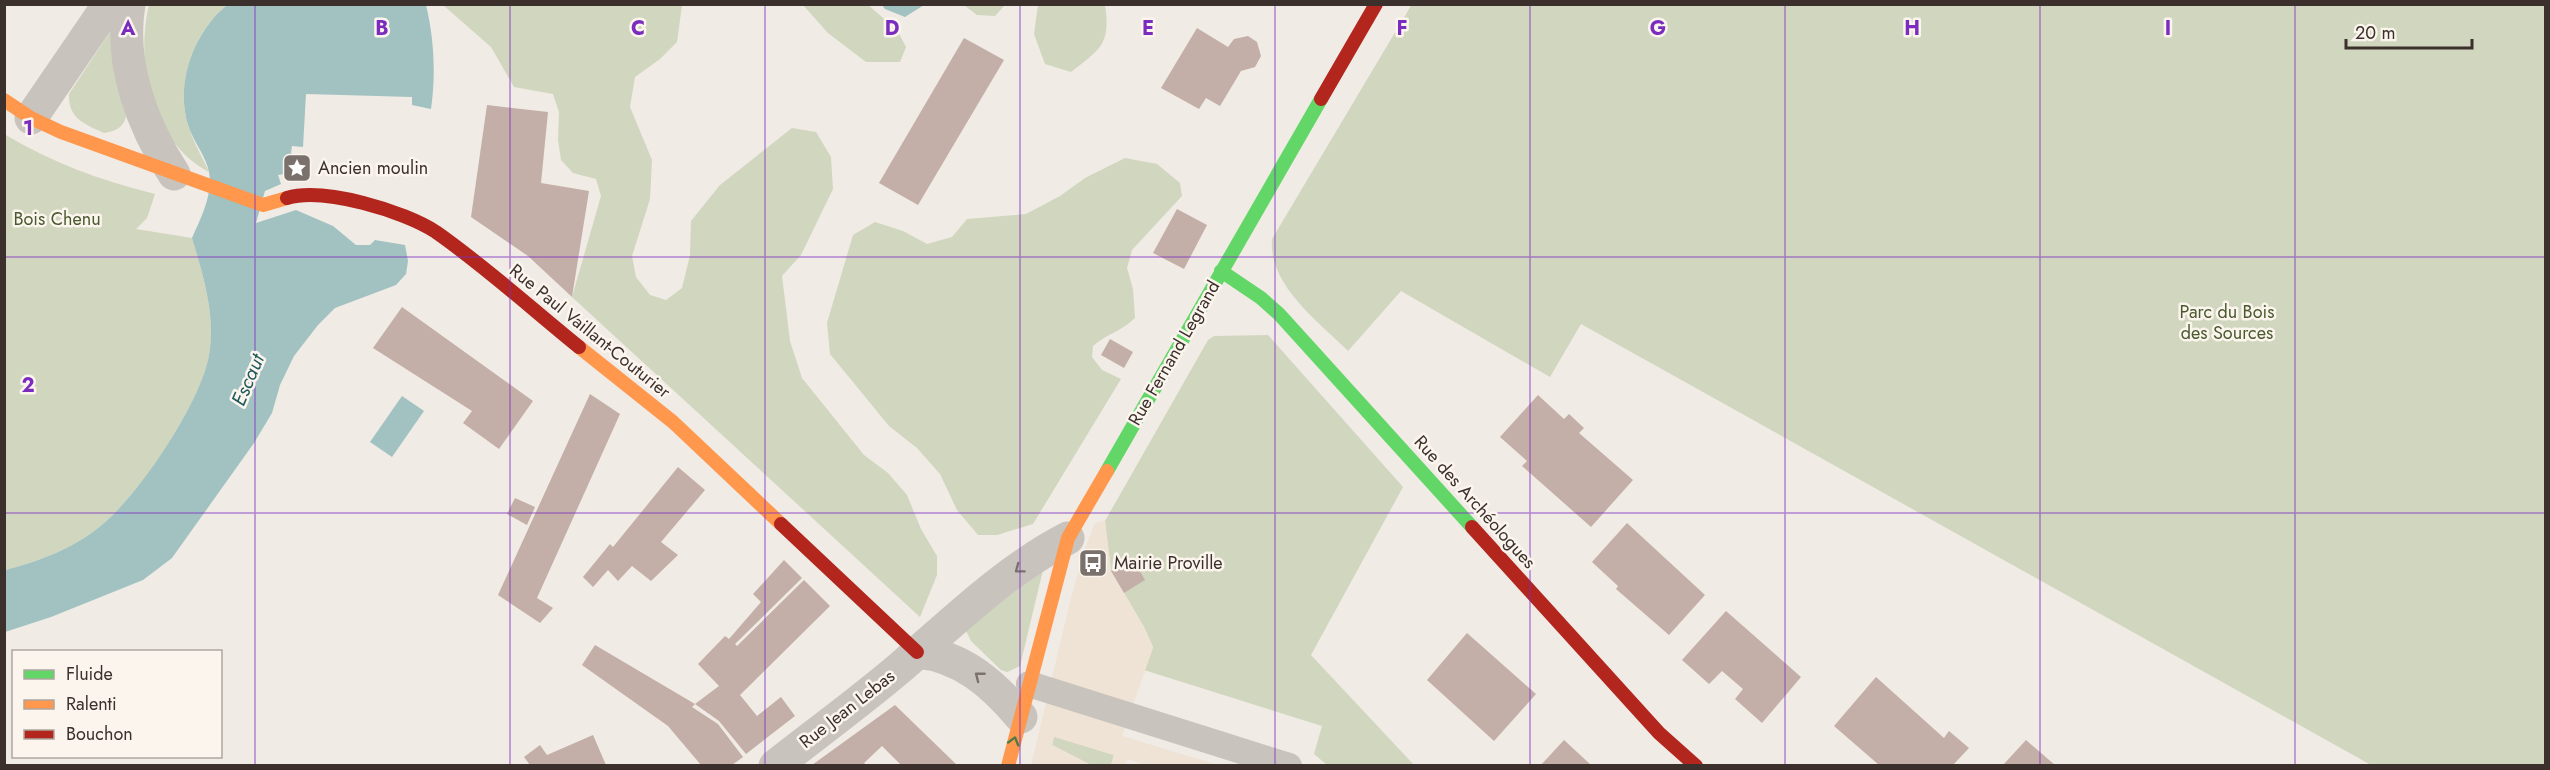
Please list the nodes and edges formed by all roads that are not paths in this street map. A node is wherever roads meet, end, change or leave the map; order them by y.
1 (109, 4) edge
2 (129, 4) edge
3 (1376, 4) edge
4 (4, 100) edge
5 (31, 118) junction
6 (189, 179) junction
7 (1221, 271) junction
8 (1068, 537) junction
9 (917, 652) junction
10 (1029, 684) junction
11 (1021, 717) junction
12 (775, 765) edge
13 (1008, 765) edge
14 (1289, 765) edge
15 (1696, 765) edge

1 - 5 street
2 - 6 street
3 - 7 street, Rue Fernand Legrand
4 - 5 street, Rue Paul Vaillant-Couturier
5 - 6 street, Rue Paul Vaillant-Couturier
6 - 9 street, Rue Paul Vaillant-Couturier
7 - 8 street, Rue Fernand Legrand
7 - 15 street, Rue des Archéologues
8 -> 9 street, Rue Fernand Legrand
8 - 10 street
11 -> 9 street
9 - 12 street, Rue Jean Lebas
10 - 11 street
10 - 14 lane
13 -> 11 street

